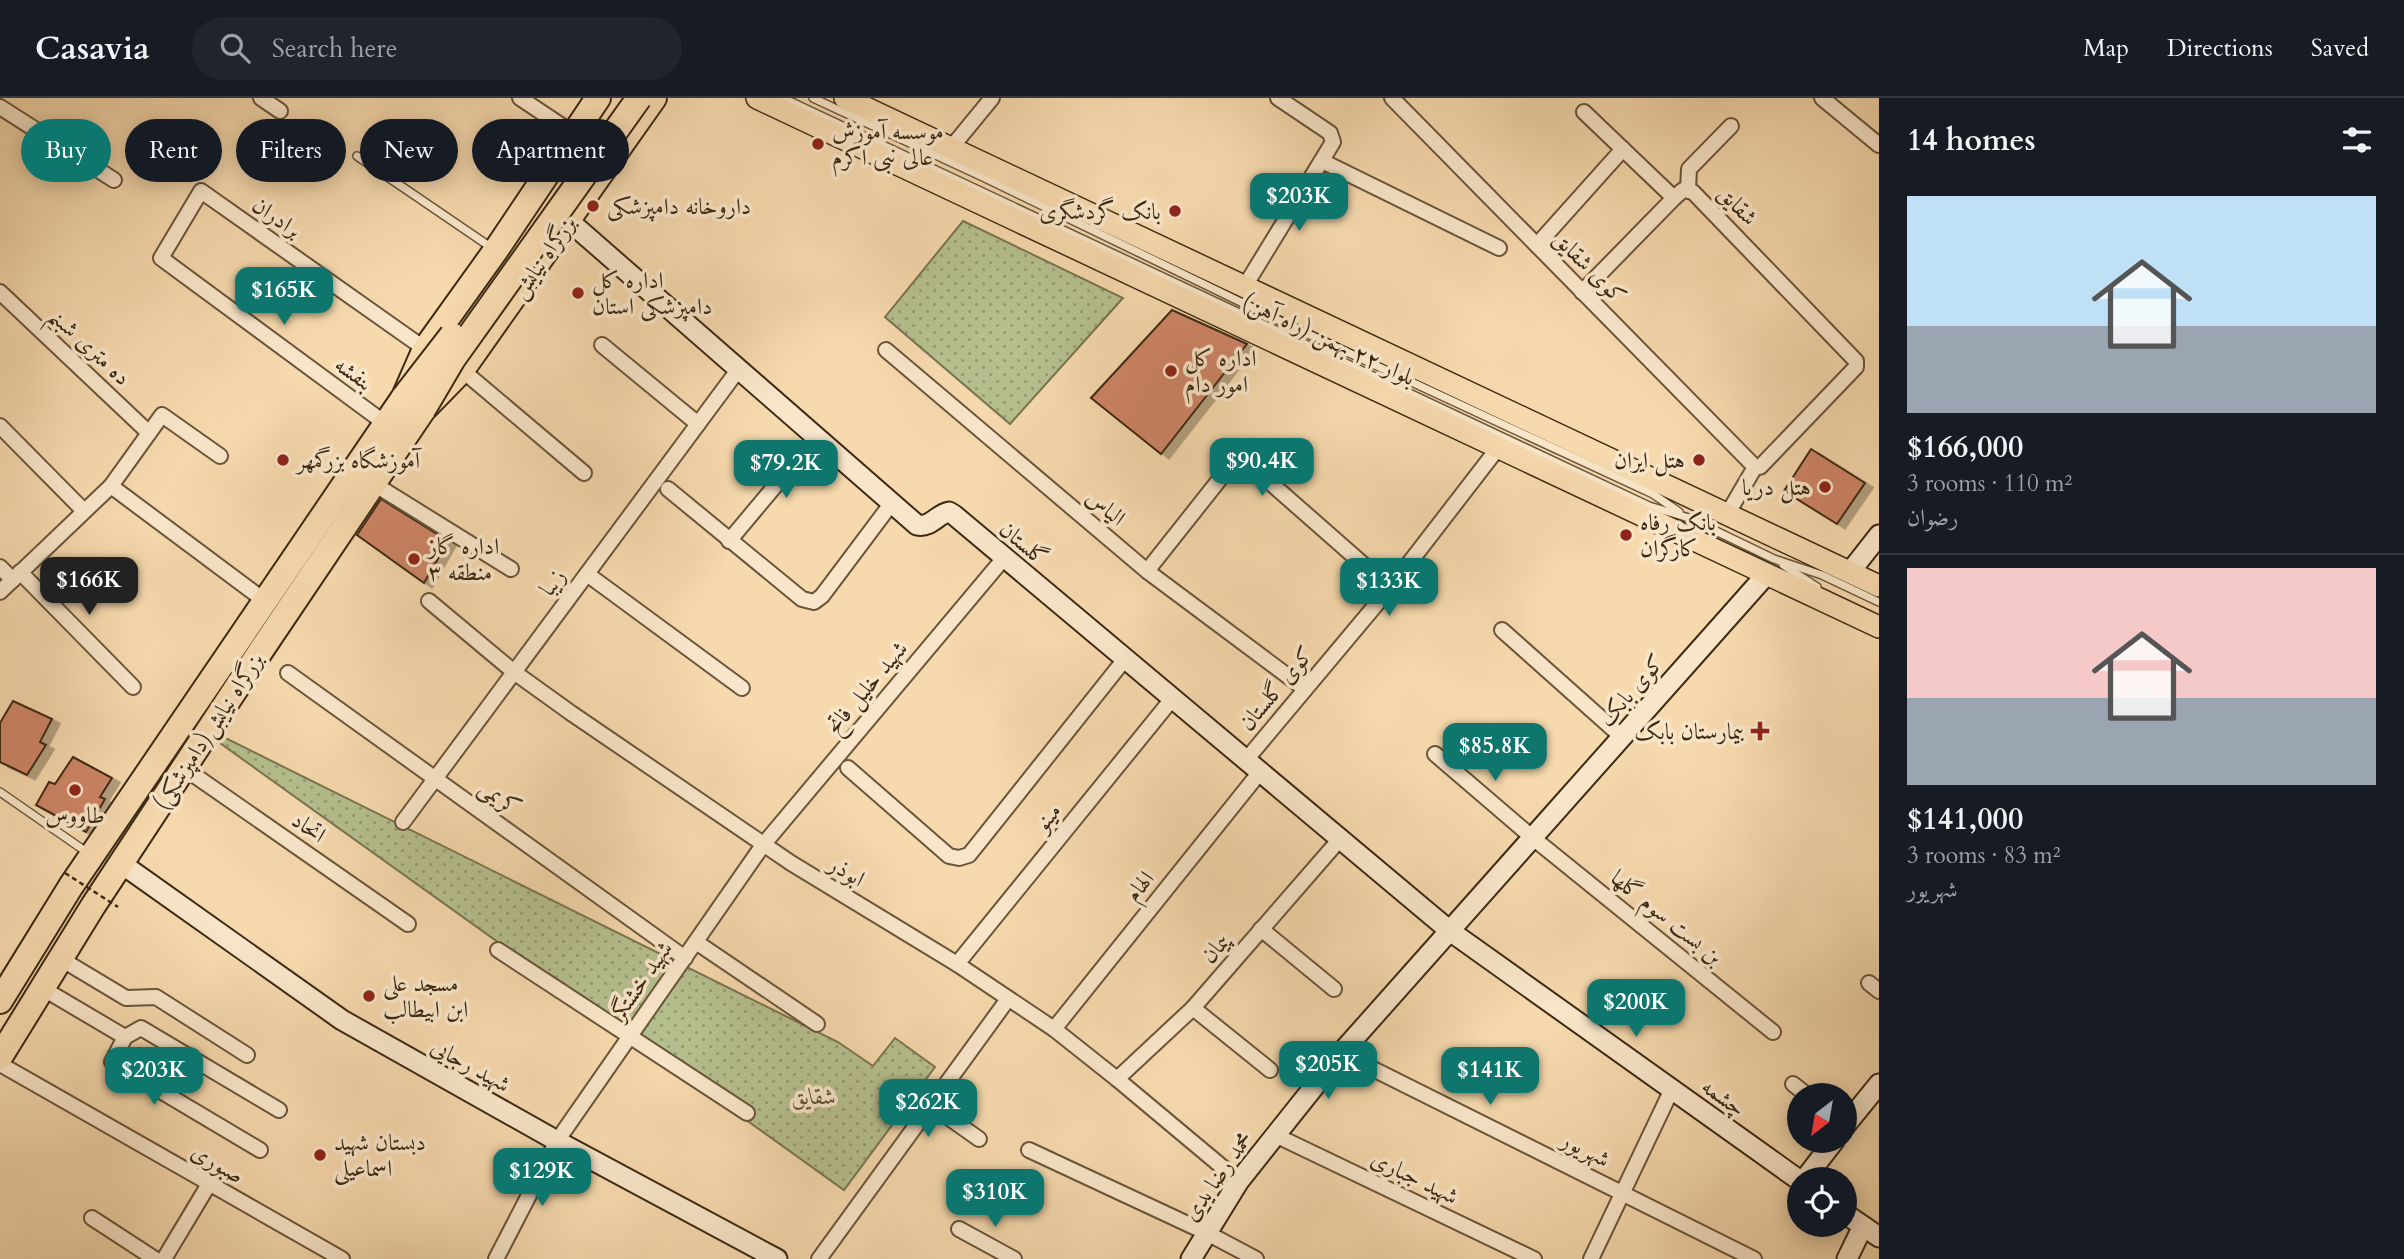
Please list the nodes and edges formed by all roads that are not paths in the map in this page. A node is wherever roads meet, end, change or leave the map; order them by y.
1 (261, 98) edge
2 (520, 98) edge
3 (598, 98) edge
4 (621, 98) edge
5 (639, 98) edge
6 (654, 98) edge
7 (757, 98) edge
8 (783, 98) edge
9 (813, 98) edge
10 (845, 98) edge
11 (992, 98) edge
12 (1278, 98) edge
13 (1392, 98) edge
14 (1822, 98) edge
15 (0, 107) edge
16 (280, 111) dead end
17 (1584, 112) dead end
18 (552, 119) edge
19 (584, 119) edge
20 (1731, 126) dead end
21 (629, 134) edge
22 (1879, 145) edge
23 (951, 148) junction
24 (1623, 149) junction
25 (357, 156) dead end
26 (1322, 161) junction
27 (114, 180) dead end
28 (542, 182) edge
29 (596, 182) edge
30 (1688, 189) junction
31 (1674, 198) junction
32 (569, 220) junction
33 (1537, 245) junction
34 (1499, 248) dead end
35 (496, 250) junction
36 (161, 258) joint
37 (1245, 286) junction
38 (0, 292) edge
39 (1583, 292) junction
40 (602, 345) dead end
41 (425, 349) junction
42 (886, 350) dead end
43 (462, 370) junction
44 (738, 370) junction
45 (414, 404) junction
46 (386, 424) junction
47 (698, 424) junction
48 (0, 426) edge
49 (149, 433) junction
50 (816, 437) junction
51 (1498, 448) junction
52 (220, 456) dead end
53 (1755, 467) junction
54 (584, 473) dead end
55 (374, 484) junction
56 (111, 486) junction
57 (668, 489) dead end
58 (891, 504) junction
59 (84, 511) junction
60 (1728, 513) junction
61 (1689, 518) junction
62 (1879, 536) edge
63 (729, 541) junction
64 (1004, 558) junction
65 (0, 567) edge
66 (1770, 567) junction
67 (511, 569) dead end
68 (1147, 571) junction
69 (1850, 572) junction
70 (587, 574) junction
71 (17, 576) junction
72 (1879, 586) edge
73 (1390, 588) junction
74 (0, 592) edge
75 (1829, 593) dead end
76 (265, 601) junction
77 (429, 601) dead end
78 (1879, 602) edge
79 (1879, 628) edge
80 (1502, 630) dead end
81 (1125, 659) junction
82 (514, 672) junction
83 (288, 673) dead end
84 (133, 687) dead end
85 (742, 688) dead end
86 (1305, 689) junction
87 (1172, 699) junction
88 (1622, 737) junction
89 (1435, 754) dead end
90 (1253, 766) junction
91 (184, 768) junction
92 (848, 768) dead end
93 (435, 779) junction
94 (0, 792) edge
95 (403, 822) dead end
96 (1533, 838) junction
97 (1339, 839) junction
98 (763, 845) junction
99 (92, 855) junction
100 (121, 864) junction
101 (408, 924) dead end
102 (1261, 929) junction
103 (1450, 931) junction
104 (696, 942) junction
105 (498, 950) dead end
106 (685, 958) junction
107 (61, 959) junction
108 (957, 964) junction
109 (42, 988) junction
110 (1334, 989) dead end
111 (1008, 999) junction
112 (0, 1001) edge
113 (1193, 1008) junction
114 (817, 1024) dead end
115 (1054, 1029) junction
116 (1773, 1032) dead end
117 (125, 1037) junction
118 (630, 1037) junction
119 (1341, 1052) junction
120 (247, 1055) dead end
121 (0, 1057) edge
122 (0, 1064) edge
123 (1270, 1070) dead end
124 (1117, 1079) junction
125 (1879, 1084) edge
126 (1672, 1089) junction
127 (931, 1105) junction
128 (279, 1110) dead end
129 (1857, 1111) edge
130 (747, 1113) dead end
131 (1276, 1135) junction
132 (979, 1139) dead end
133 (557, 1141) junction
134 (260, 1150) dead end
135 (1029, 1150) dead end
136 (1824, 1153) edge
137 (1812, 1167) edge
138 (1787, 1170) edge
139 (1239, 1181) junction
140 (209, 1184) junction
141 (1623, 1193) junction
142 (92, 1218) dead end
143 (959, 1229) dead end
144 (1871, 1232) edge
145 (1207, 1233) junction
146 (155, 1259) edge
147 (164, 1259) edge
148 (341, 1259) edge
149 (496, 1259) edge
150 (777, 1259) edge
151 (819, 1259) edge
152 (1014, 1259) edge
153 (1191, 1259) edge
154 (1256, 1259) edge
155 (1534, 1259) edge
156 (1591, 1259) edge
157 (1754, 1259) edge
158 (1847, 1259) edge

1 - 16 street
2 - 18 street
3 - 19 highway, بزرگراه نیایش
4 - 45 highway, bridge
5 - 45 highway, bridge
6 - 21 highway, بزرگراه نیایش
7 - 51 main road, بلوار ۲۲ بهمن (راه آهن)
8 - 61 lane
9 - 61 lane
10 - 23 main road, بلوار ۲۲ بهمن (راه آهن)
11 - 23 street
12 - 26 street
13 - 33 street, کوی شقایق
14 - 22 street
15 - 27 street
17 - 24 street
20 - 30 street
23 - 37 main road, بلوار ۲۲ بهمن (راه آهن)
24 - 31 street
24 - 33 street
25 - 35 lane
26 - 34 street
26 - 37 street
28 - 35 highway, بزرگراه نیایش
29 - 32 highway, بزرگراه نیایش
30 - 31 street, شقایق
30 - 53 street, شقایق
31 - 39 street, شقایق
32 - 43 highway, بزرگراه نیایش
32 - 44 street, گلستان
33 - 39 street, کوی شقایق
35 - 41 highway, بزرگراه نیایش
36 - 41 street, برادران
36 - 46 street, بنفشه
37 - 60 main road, بلوار ۲۲ بهمن (راه آهن)
38 - 49 street, ده متری شبنم
39 - 53 street, کوی شقایق
40 - 47 street
41 - 45 highway, بزرگراه نیایش
42 - 68 street, الیاس
43 - 45 highway, بزرگراه نیایش
43 - 54 street
44 - 47 street, زیبا
44 - 50 street, گلستان
45 - 46 highway, بزرگراه نیایش(دامپزشکی)
45 - 55 highway, بزرگراه نیایش(دامپزشکی)
46 - 76 highway, بزرگراه نیایش(دامپزشکی)
47 - 70 street, زیبا
48 - 59 street
49 - 52 street
49 - 56 street
50 - 58 street, گلستان
50 - 63 street
51 - 66 main road, بلوار ۲۲ بهمن (راه آهن)
51 - 73 street, کوی گلستان
53 - 60 street
55 - 67 street
55 - 91 highway, بزرگراه نیایش(دامپزشکی)
56 - 59 street
56 - 76 street
57 - 63 street
58 - 63 street
58 - 64 street, گلستان
59 - 71 street
60 - 69 main road, بلوار ۲۲ بهمن (راه آهن)
61 - 66 lane
62 - 69 street
64 - 81 street, گلستان
64 - 98 street, شهید خلیل فاتح
65 - 71 street
66 - 75 lane
66 - 78 lane
66 - 79 main road, بلوار ۲۲ بهمن (راه آهن)
66 - 88 street, کوی بابک
68 - 73 street
68 - 86 street, الیاس
69 - 72 main road, بلوار ۲۲ بهمن (راه آهن)
70 - 82 street, زیبا
70 - 85 street
71 - 74 street
71 - 84 street
73 - 86 street, کوی گلستان
76 - 99 highway, بزرگراه نیایش(دامپزشکی)
77 - 82 street, ابوذر
80 - 88 street
81 - 87 street, گلستان
81 - 92 street
82 - 93 street, زیبا
82 - 98 street, ابوذر
83 - 93 street, کریمی
86 - 90 street, کوی گلستان
87 - 90 street, گلستان
87 - 108 street, مینو
88 - 96 street, کوی بابک
89 - 96 street, بن بست سوم گلها
90 - 97 street, گلستان
90 - 115 street, الهام
91 - 100 highway, بزرگراه نیایش(دامپزشکی)
91 - 101 street, اتحاد
93 - 95 street, زیبا
93 - 106 street, کریمی
94 - 99 lane
96 - 103 street, کوی بابک
96 - 116 street, بن بست سوم گلها
97 - 102 street, پیمان
97 - 103 street, گلستان
98 - 104 street, شهید خشتگر
98 - 108 street, ابوذر
99 - 112 highway, بزرگراه نیایش(دامپزشکی)
100 - 107 highway, بزرگراه نیایش(دامپزشکی)
100 - 133 street, شهید رجایی
102 - 110 street
102 - 113 street, پیمان
103 - 119 street, محمد رضا یدی
103 - 126 street, چشمه
104 - 106 street, شهید خشتگر
104 - 114 street
105 - 118 street
106 - 118 street, شهید خشتگر
107 - 109 highway, بزرگراه نیایش(دامپزشکی)
107 - 120 street
108 - 111 street, ابوذر
109 - 117 street
109 - 121 highway, بزرگراه نیایش(دامپزشکی)
111 - 115 street, ابوذر
111 - 127 street
113 - 123 street
113 - 124 street, پیمان
115 - 124 street, ابوذر
117 - 128 street
117 - 134 street
118 - 130 street
118 - 133 street, شهید خشتگر
119 - 131 street, محمد رضا یدی
119 - 141 street, شهریور
122 - 140 street, صبوری
124 - 139 street, ابوذر
125 - 129 street
126 - 138 street, چشمه
126 - 141 street
127 - 132 street
127 - 151 street
131 - 139 street, محمد رضا یدی
131 - 155 street, شهید جباری
133 - 149 street, شهید خشتگر
133 - 150 street, شهید رجایی
135 - 145 street
136 - 137 street
139 - 145 street, محمد رضا یدی
140 - 147 street
140 - 148 street, صبوری
141 - 156 street
141 - 157 street, شهریور
142 - 146 street
143 - 152 street
144 - 158 street
145 - 153 street, محمد رضا یدی
145 - 154 street

